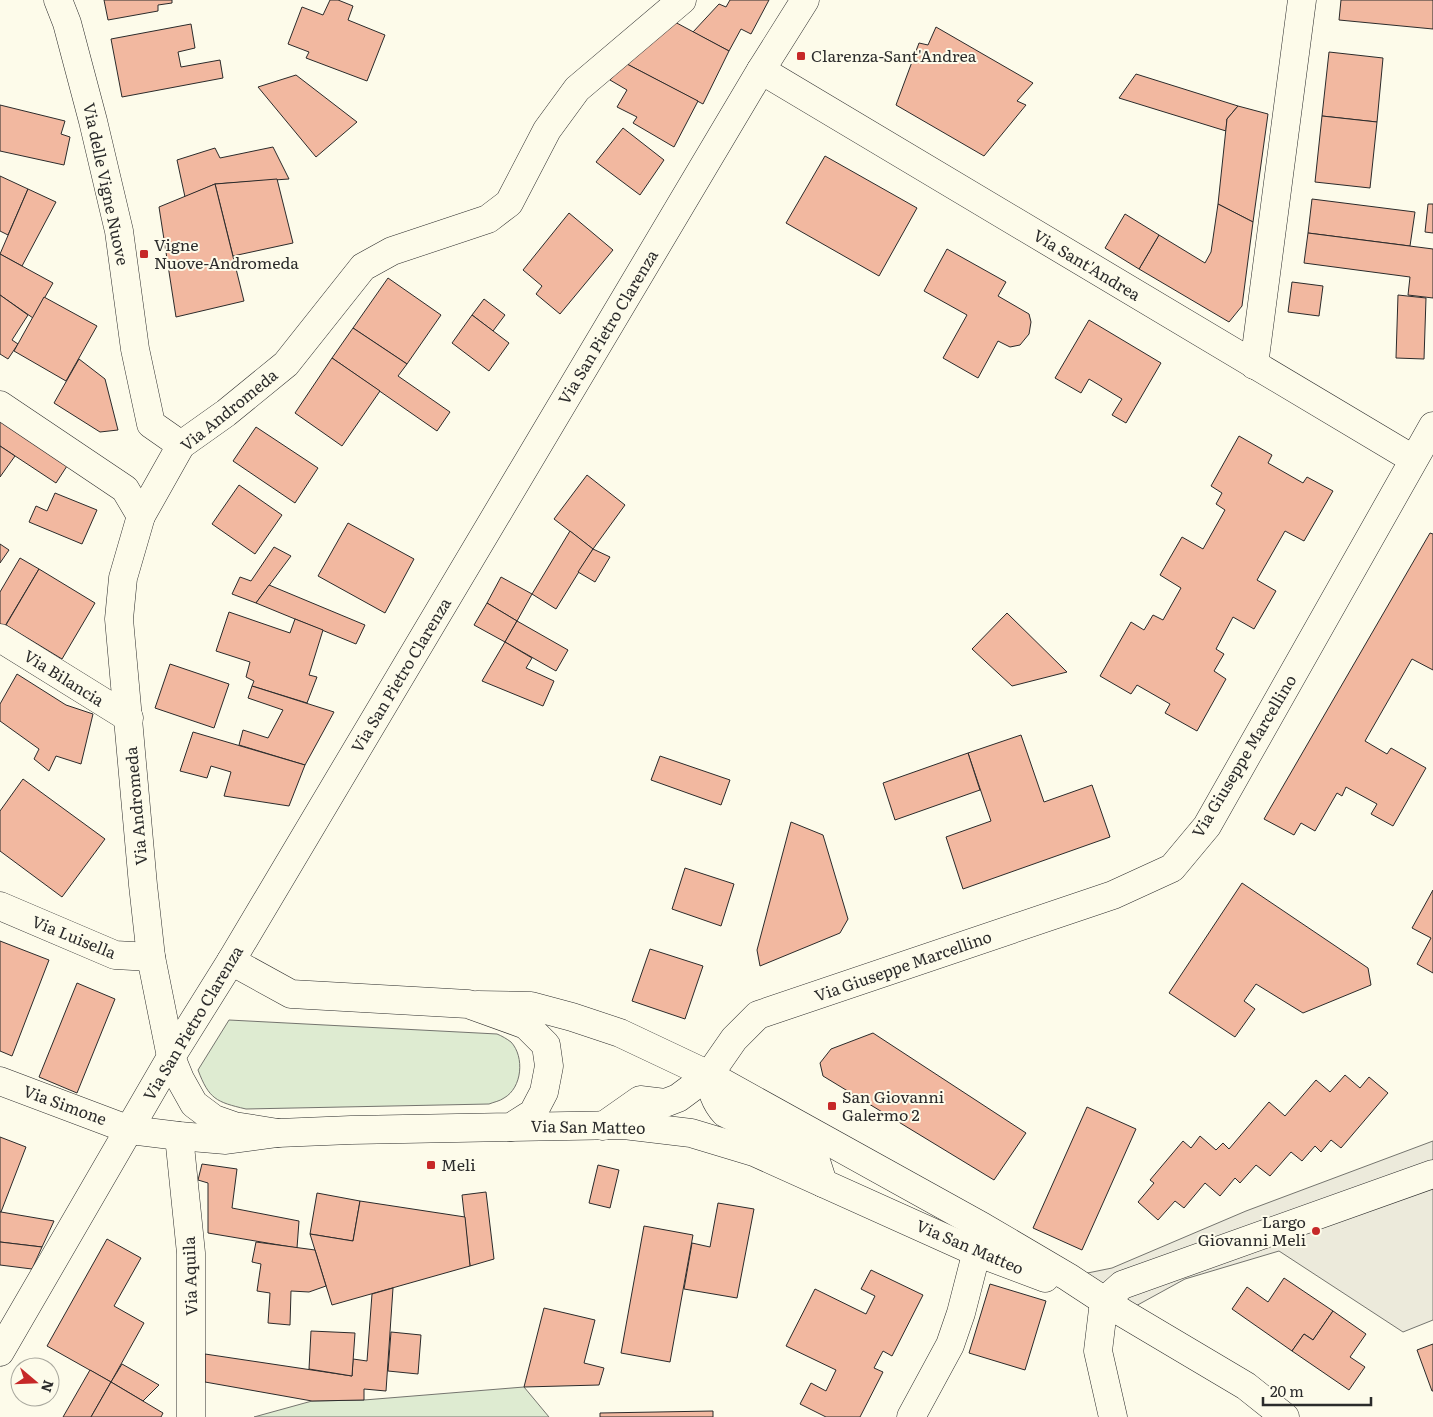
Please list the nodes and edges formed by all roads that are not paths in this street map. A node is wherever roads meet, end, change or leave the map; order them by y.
1 (58, 0) edge
2 (682, 0) edge
3 (804, 0) edge
4 (1302, 0) edge
5 (760, 70) junction
6 (1254, 365) junction
7 (0, 405) edge
8 (1433, 426) edge
9 (180, 445) junction
10 (1413, 459) junction
11 (141, 516) junction
12 (0, 638) edge
13 (128, 718) junction
14 (0, 906) edge
15 (151, 957) junction
16 (231, 961) junction
17 (468, 1004) junction
18 (172, 1057) junction
19 (709, 1075) junction
20 (0, 1081) edge
21 (603, 1126) junction
22 (511, 1127) junction
23 (130, 1130) junction
24 (278, 1133) junction
25 (179, 1136) junction
26 (1433, 1174) edge
27 (823, 1183) junction
28 (980, 1239) junction
29 (1104, 1301) junction
30 (0, 1352) edge
31 (191, 1417) edge
32 (911, 1417) edge
33 (1113, 1417) edge
34 (1285, 1417) edge

1 - 9 street, Via delle Vigne Nuove
2 - 9 street, Via Andromeda
3 - 5 street, Via San Pietro Clarenza
4 - 6 street
5 - 6 street, Via Sant'Andrea
5 - 16 street, Via San Pietro Clarenza
6 - 10 street, Via Sant'Andrea
7 - 11 street
8 - 10 street, Via Giuseppe Marcellino
9 - 11 street, Via Andromeda
10 - 19 street, Via Giuseppe Marcellino
11 - 13 street, Via Andromeda
12 - 13 street, Via Bilancia
13 - 15 street, Via Andromeda
14 - 15 street, Via Luisella
15 - 18 street, Via Andromeda
16 - 17 street, Via San Matteo
16 - 18 street, Via San Pietro Clarenza
17 - 19 street, Via San Matteo
17 - 22 street
18 - 23 street, Via San Pietro Clarenza
18 - 24 street, Via Andromeda
19 - 21 street, Via Giuseppe Marcellino
19 - 27 street
19 - 28 street, Via San Matteo
20 - 23 street, Via Simone
21 - 22 street, Via San Matteo
21 - 27 street, Via San Matteo
22 - 24 street, Via San Matteo
23 - 25 street, Via San Matteo
23 - 30 street, Via San Pietro Clarenza
24 - 25 street, Via San Matteo
25 - 31 street, Via Aquila
26 - 29 street
27 - 28 street, Via San Matteo
28 - 29 street, Via San Matteo
28 - 32 street
29 - 33 street
29 - 34 street, Via San Matteo

